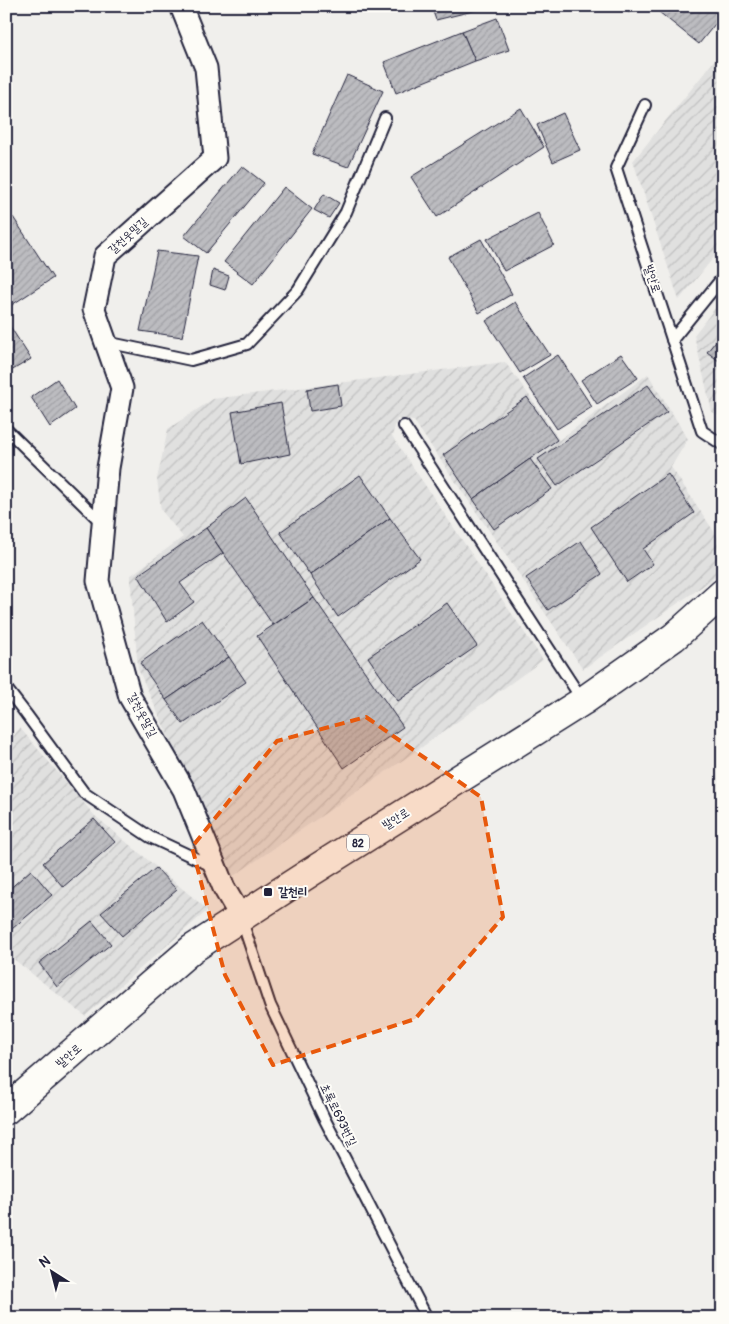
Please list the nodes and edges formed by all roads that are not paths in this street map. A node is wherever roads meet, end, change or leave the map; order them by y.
1 (181, 6) edge
2 (645, 105) dead end
3 (385, 118) dead end
4 (723, 277) edge
5 (672, 340) junction
6 (106, 342) junction
7 (404, 426) dead end
8 (6, 429) edge
9 (723, 445) edge
10 (103, 523) junction
11 (723, 593) edge
12 (6, 688) edge
13 (583, 701) junction
14 (215, 868) junction
15 (241, 917) junction
16 (6, 1110) edge
17 (427, 1318) edge

1 - 6 street, 갈천웃말길
2 - 5 lane, 발안로
3 - 6 lane
4 - 5 lane
5 - 9 lane, 발안로
6 - 10 street, 갈천웃말길
7 - 13 lane
8 - 10 lane
10 - 14 street, 갈천웃말길
11 - 13 main road, 발안로 / 82
12 - 14 lane
13 - 15 main road, 발안로 / 82
14 - 15 street, 갈천웃말길
15 - 16 main road, 발안로 / 82
15 - 17 lane, 초록로693번길

